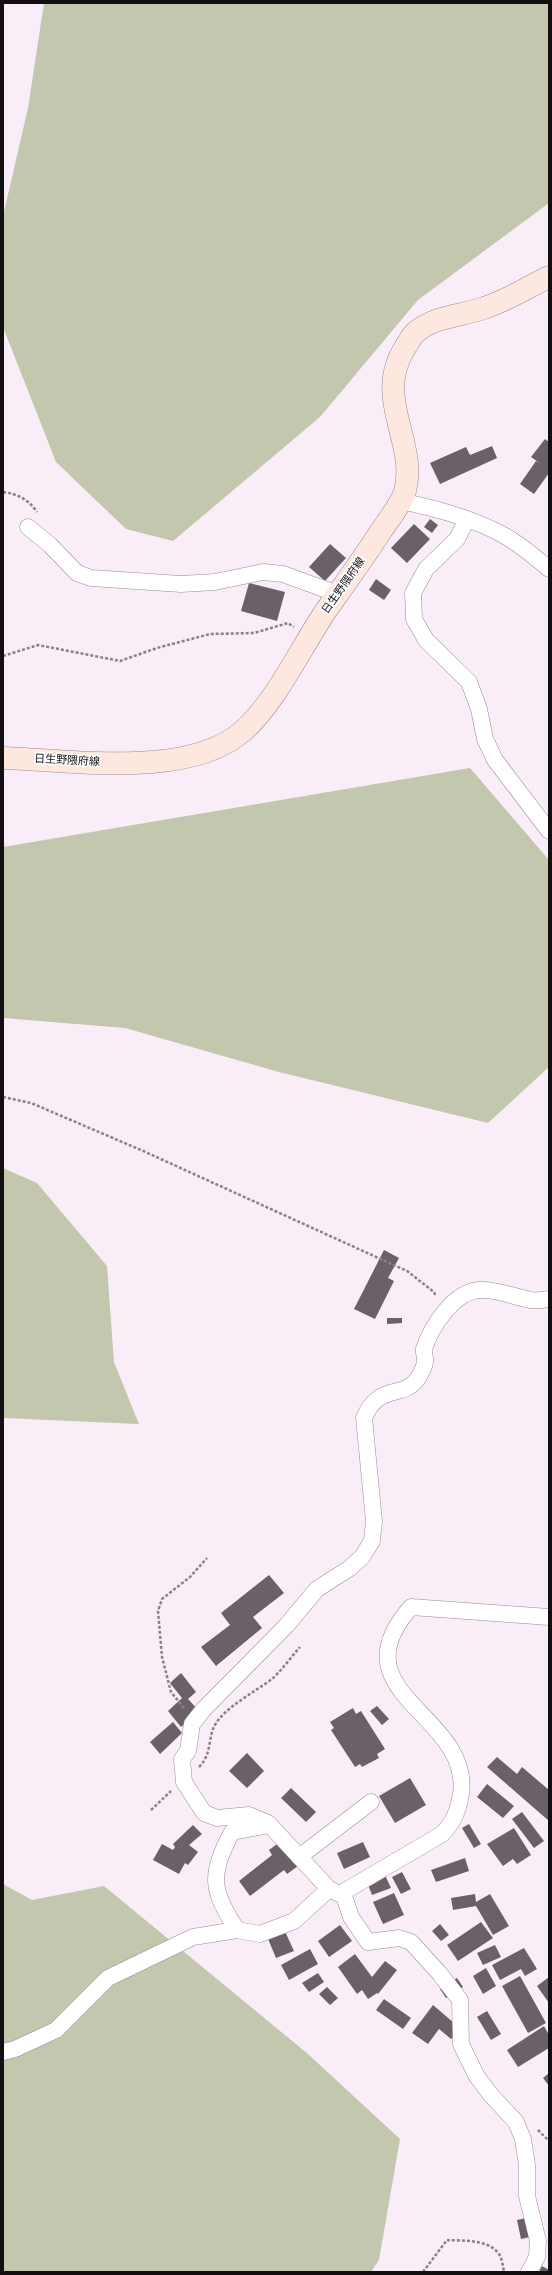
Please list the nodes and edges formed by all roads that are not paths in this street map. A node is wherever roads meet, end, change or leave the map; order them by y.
1 (549, 277) edge
2 (400, 500) junction
3 (466, 520) junction
4 (28, 527) dead end
5 (549, 569) edge
6 (338, 594) junction
7 (3, 758) edge
8 (549, 831) edge
9 (549, 1299) edge
10 (549, 1616) edge
11 (371, 1802) dead end
12 (270, 1825) junction
13 (299, 1857) junction
14 (334, 1892) junction
15 (237, 1930) junction
16 (3, 2052) edge
17 (530, 2272) edge

1 - 2 main road, 日生野隈府線
2 - 3 street
2 - 6 main road, 日生野隈府線
3 - 5 street
3 - 8 street
4 - 6 street
6 - 7 main road, 日生野隈府線
9 - 12 street
10 - 14 street
11 - 13 street
12 - 13 street
12 - 15 street
13 - 14 street
14 - 15 street
14 - 17 street
15 - 16 street

